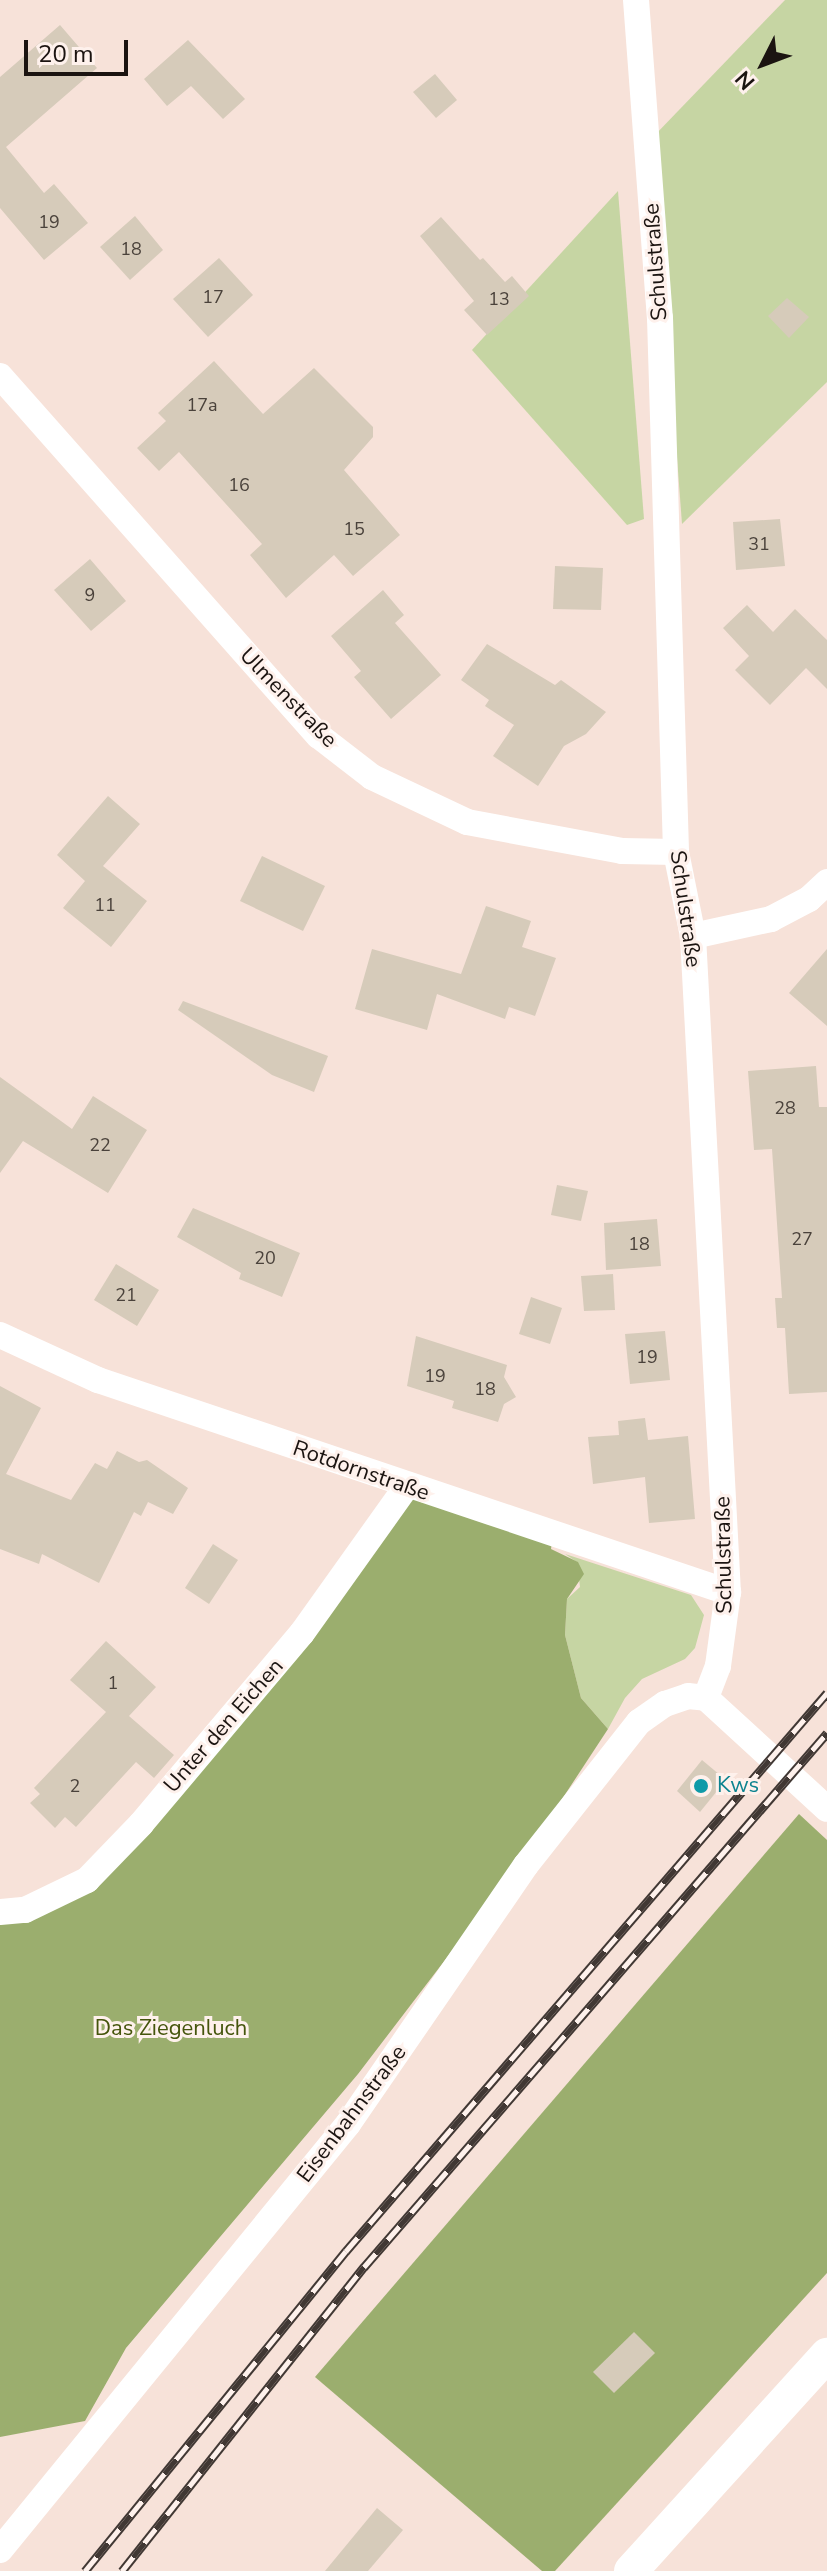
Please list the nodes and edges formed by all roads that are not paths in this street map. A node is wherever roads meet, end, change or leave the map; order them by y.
1 (636, 0) edge
2 (0, 376) edge
3 (676, 852) junction
4 (827, 882) edge
5 (693, 936) junction
6 (0, 1335) edge
7 (406, 1487) junction
8 (728, 1592) junction
9 (706, 1698) junction
10 (827, 1809) edge
11 (0, 1912) edge
12 (827, 2355) edge
13 (0, 2550) edge
14 (631, 2571) edge

1 - 3 street, Schulstraße
2 - 3 street, Ulmenstraße
3 - 5 street, Schulstraße
4 - 5 street
5 - 8 street, Schulstraße
6 - 7 street, Rotdornstraße
7 - 8 street, Rotdornstraße
7 - 11 street, Unter den Eichen
8 - 9 street, Schulstraße
9 - 10 street
9 - 13 street, Eisenbahnstraße
12 - 14 street

